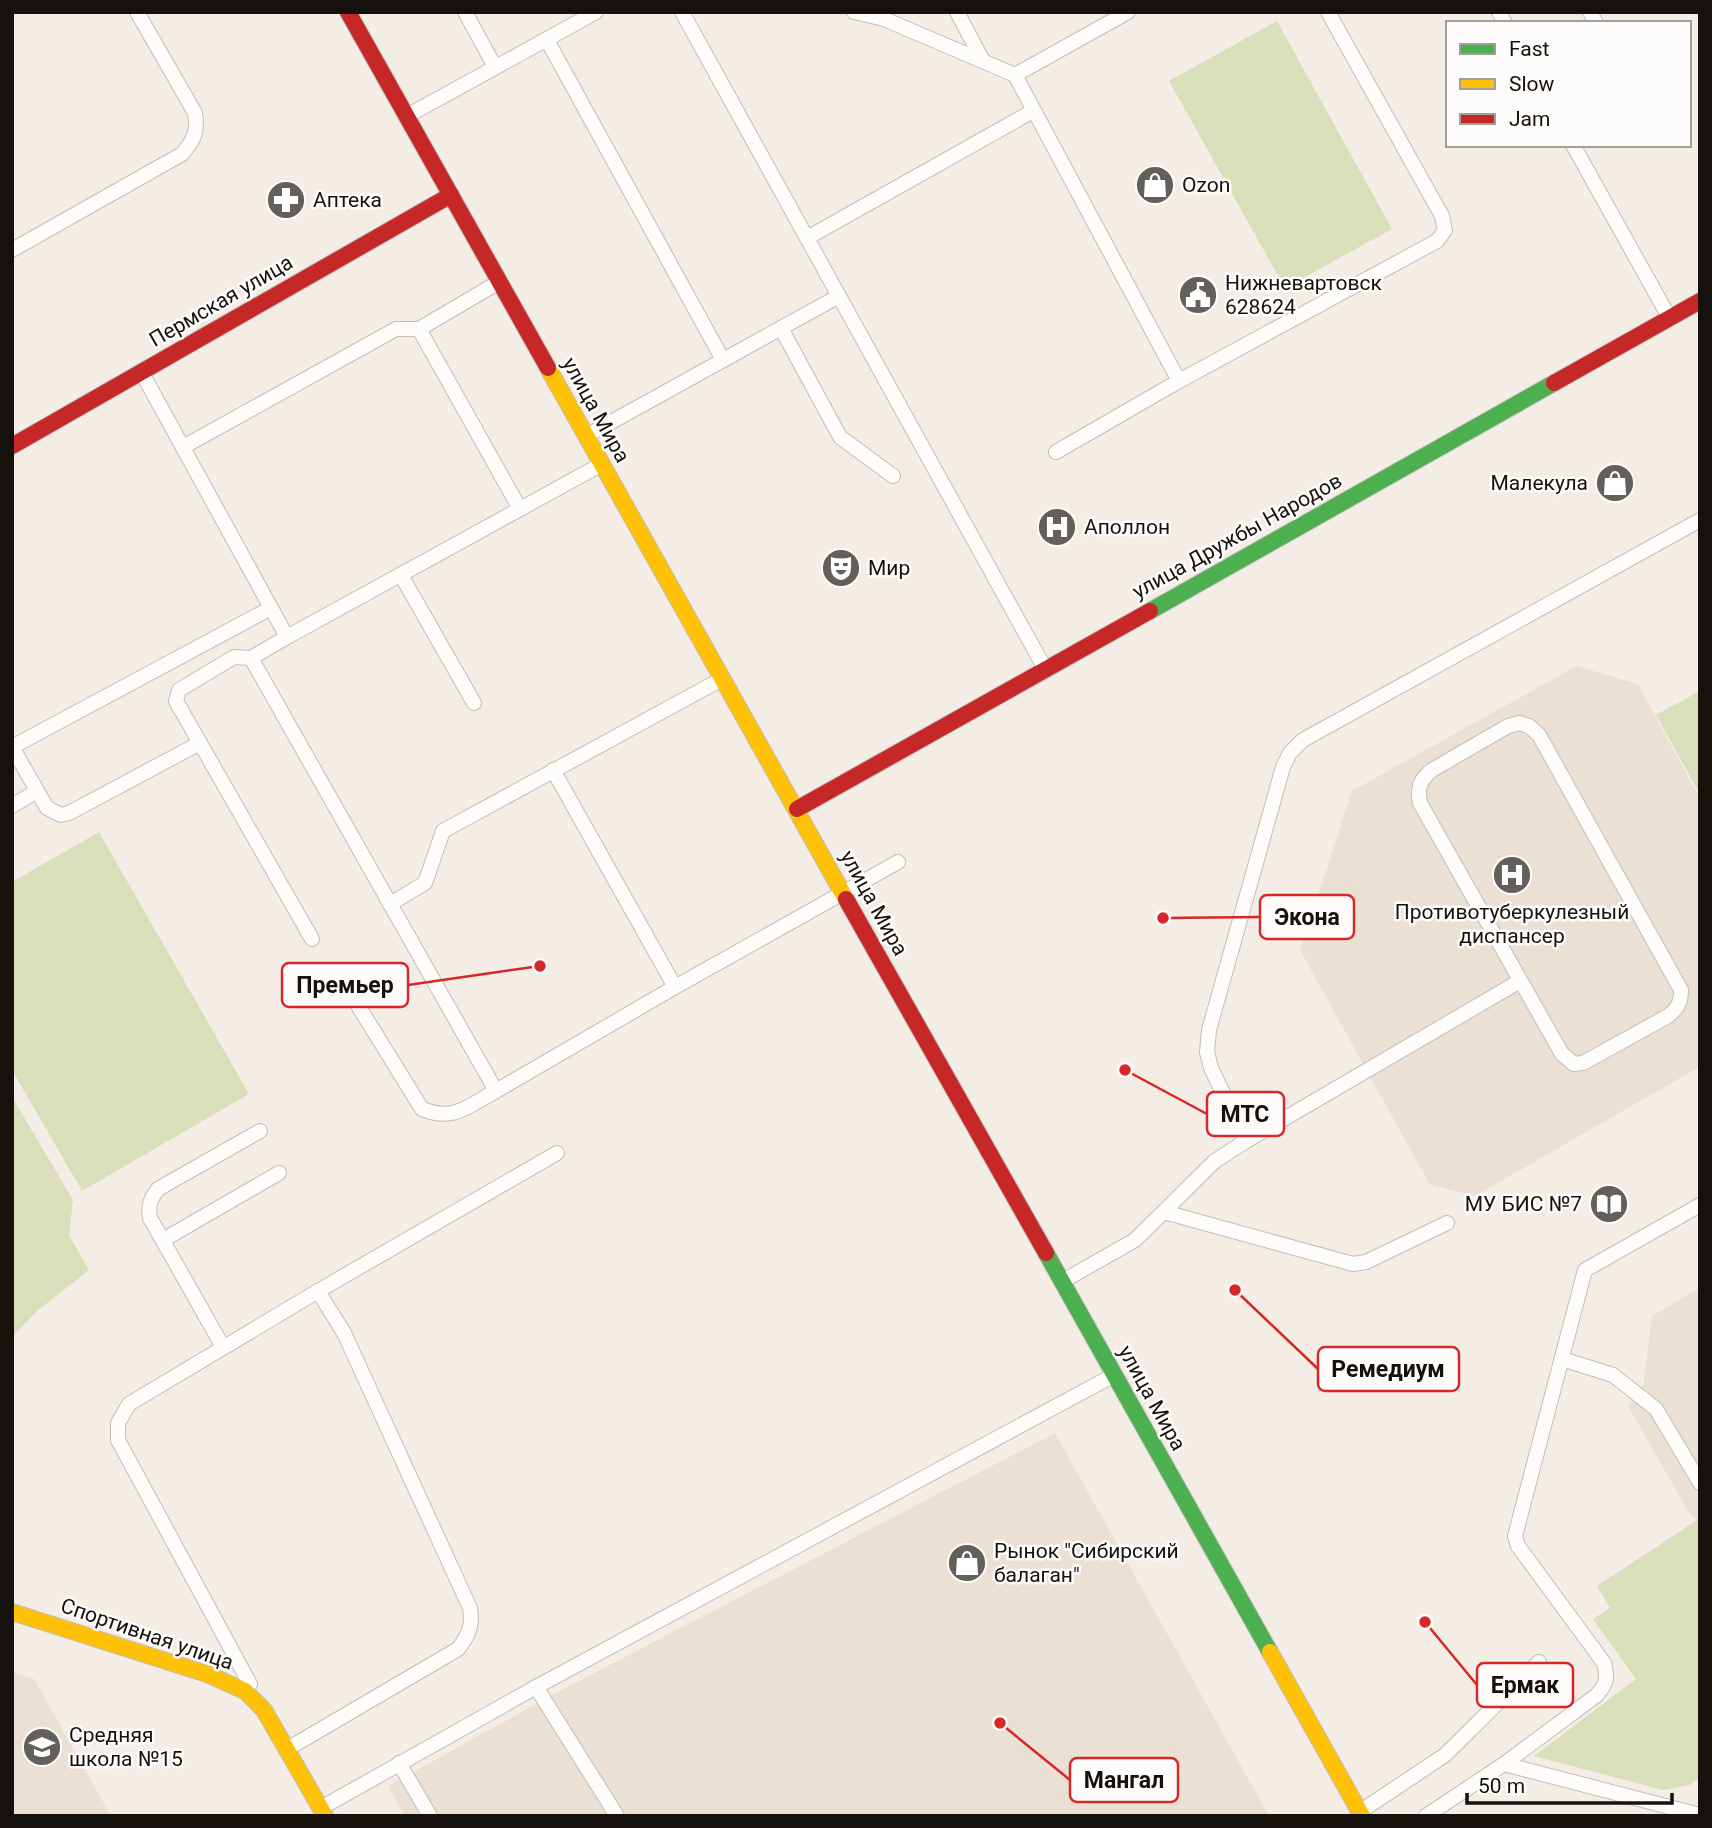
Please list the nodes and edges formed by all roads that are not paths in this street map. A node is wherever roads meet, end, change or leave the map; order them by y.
1 (138, 12) edge
2 (348, 12) edge
3 (465, 12) edge
4 (596, 12) edge
5 (682, 12) edge
6 (854, 12) edge
7 (957, 12) edge
8 (1128, 12) edge
9 (1328, 12) edge
10 (547, 40) junction
11 (982, 61) junction
12 (495, 67) junction
13 (1015, 75) junction
14 (1033, 111) junction
15 (407, 116) junction
16 (1574, 147) edge
17 (451, 195) junction
18 (807, 238) junction
19 (12, 250) edge
20 (500, 282) junction
21 (839, 296) junction
22 (1700, 301) edge
23 (1670, 318) junction
24 (781, 328) junction
25 (419, 329) junction
26 (723, 360) junction
27 (141, 371) junction
28 (1180, 381) junction
29 (586, 436) junction
30 (12, 446) edge
31 (183, 447) junction
32 (1056, 452) dead end
33 (602, 464) junction
34 (893, 476) dead end
35 (520, 509) junction
36 (1700, 520) edge
37 (401, 575) junction
38 (271, 608) junction
39 (287, 637) junction
40 (251, 658) junction
41 (1044, 668) junction
42 (722, 678) junction
43 (474, 703) dead end
44 (200, 743) junction
45 (552, 771) junction
46 (37, 791) junction
47 (12, 806) edge
48 (797, 809) junction
49 (898, 862) dead end
50 (844, 892) junction
51 (390, 904) junction
52 (312, 939) dead end
53 (1520, 981) junction
54 (675, 987) junction
55 (357, 1004) dead end
56 (496, 1091) junction
57 (260, 1131) dead end
58 (1246, 1141) junction
59 (557, 1153) dead end
60 (279, 1173) dead end
61 (1700, 1205) edge
62 (1164, 1212) junction
63 (1447, 1223) dead end
64 (163, 1240) junction
65 (1062, 1282) junction
66 (318, 1291) junction
67 (223, 1347) junction
68 (1562, 1359) junction
69 (1115, 1375) junction
70 (1700, 1483) edge
71 (12, 1612) edge
72 (1539, 1662) dead end
73 (536, 1687) junction
74 (264, 1710) junction
75 (287, 1749) junction
76 (399, 1763) junction
77 (1504, 1764) junction
78 (318, 1813) edge
79 (1361, 1814) edge
80 (1700, 1815) edge
81 (430, 1816) edge
82 (617, 1816) edge
83 (1426, 1816) edge

1 - 19 lane
2 - 15 main road, улица Мира
3 - 12 lane
4 - 10 lane
5 - 18 lane
6 - 11 lane
7 - 11 lane
8 - 13 lane
9 - 28 lane
10 - 12 lane
10 - 26 lane
11 - 13 lane
12 - 15 lane
13 - 14 lane
14 - 18 lane
14 - 28 lane
15 - 17 main road, улица Мира
16 - 23 lane
17 - 20 main road, улица Мира
17 - 27 main road, Пермская улица
18 - 21 lane
20 - 25 lane
20 - 29 main road, улица Мира
21 - 24 lane
21 - 41 lane
22 - 23 main road, улица Дружбы Народов
23 - 41 main road, улица Дружбы Народов
24 - 26 lane
24 - 34 lane
25 - 31 lane
25 - 35 lane
26 - 29 lane
27 - 30 main road, Пермская улица
27 - 31 lane
28 - 32 lane
29 - 33 main road, улица Мира
31 - 38 lane
33 - 35 lane
33 - 42 main road, улица Мира
35 - 37 lane
36 - 58 lane
37 - 39 lane
37 - 43 lane
38 - 39 lane
38 - 46 lane
39 - 40 lane
40 - 44 lane
40 - 51 lane
41 - 48 main road, улица Дружбы Народов
42 - 45 lane
42 - 48 main road, улица Мира
44 - 46 lane
44 - 52 lane
45 - 51 lane
45 - 54 lane
46 - 47 lane
48 - 50 main road, улица Мира
49 - 50 lane
50 - 54 lane
50 - 65 main road, улица Мира
51 - 56 lane
53 - 53 lane
53 - 58 lane
54 - 56 lane
55 - 56 lane
57 - 64 lane
58 - 62 lane
59 - 66 lane
60 - 64 lane
61 - 68 lane
62 - 63 lane
62 - 65 lane
64 - 67 lane
65 - 69 main road, улица Мира
66 - 67 lane
66 - 75 lane
67 - 74 lane
68 - 70 lane
68 - 77 lane
69 - 73 lane
69 - 79 main road, улица Мира
71 - 74 main road, Спортивная улица
72 - 79 lane
73 - 76 lane
73 - 82 lane
74 - 75 main road, Спортивная улица
75 - 78 main road, Спортивная улица
76 - 78 lane
76 - 81 lane
77 - 80 lane
77 - 83 lane

